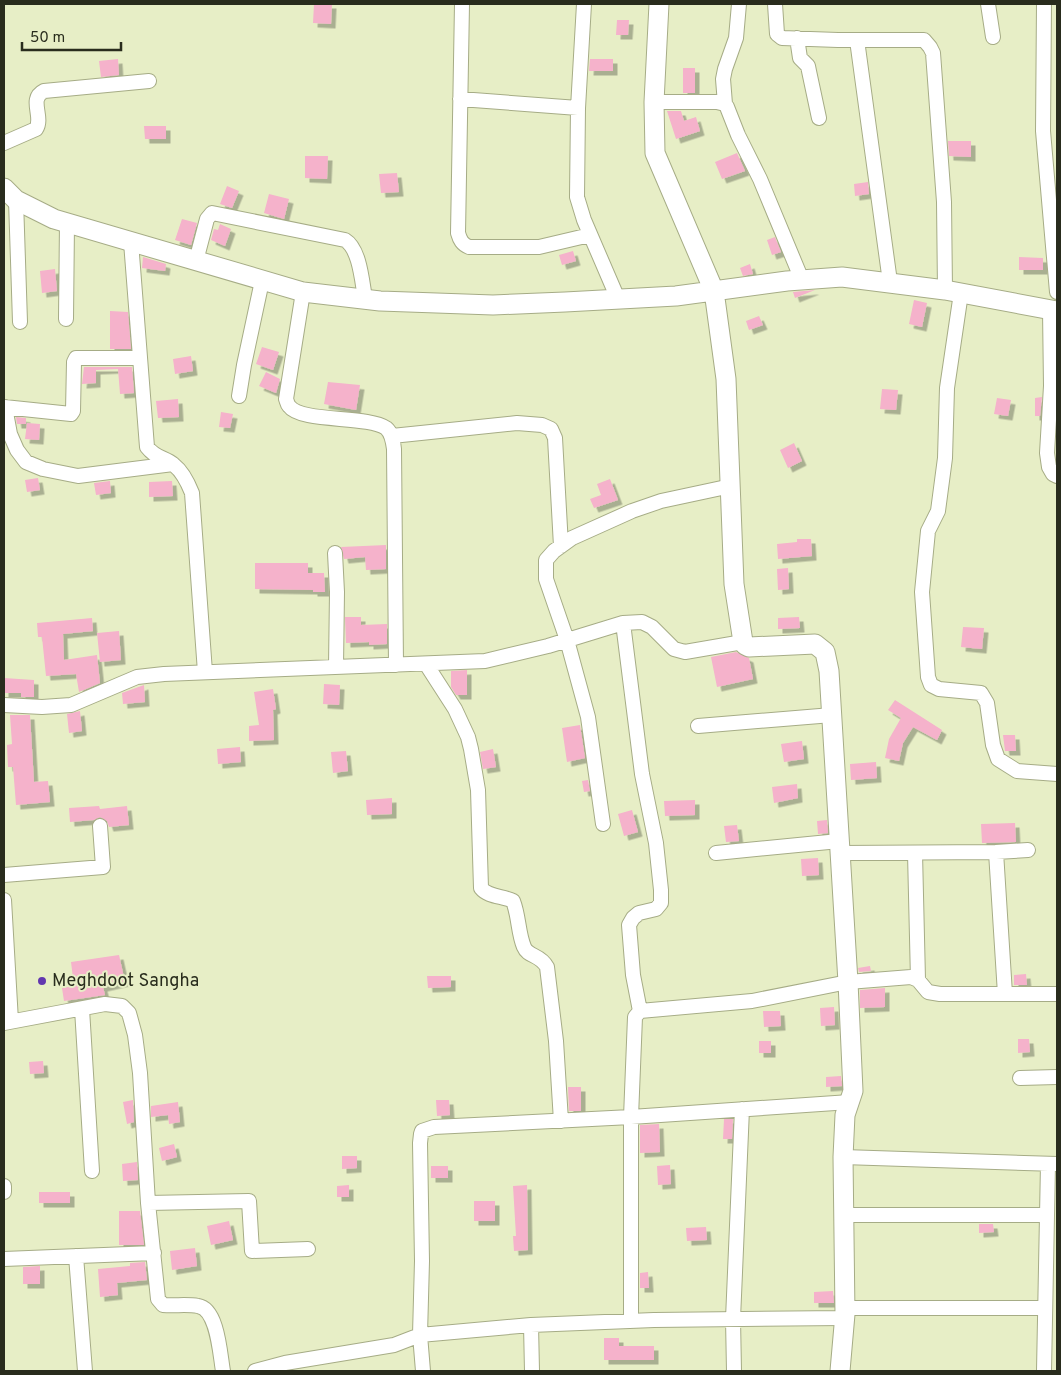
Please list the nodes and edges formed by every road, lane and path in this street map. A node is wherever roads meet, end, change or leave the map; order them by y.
1 (462, 4) edge
2 (584, 4) edge
3 (659, 4) edge
4 (739, 4) edge
5 (775, 4) edge
6 (988, 4) edge
7 (1044, 4) edge
8 (993, 37) dead end
9 (797, 38) junction
10 (857, 40) junction
11 (149, 81) dead end
12 (460, 99) junction
13 (654, 102) junction
14 (725, 104) junction
15 (578, 108) junction
16 (819, 118) dead end
17 (4, 143) edge
18 (10, 194) edge
19 (67, 223) junction
20 (590, 235) junction
21 (131, 242) junction
22 (196, 261) junction
23 (262, 281) junction
24 (794, 281) junction
25 (890, 282) junction
26 (714, 291) junction
27 (303, 292) junction
28 (953, 292) junction
29 (1057, 292) edge
30 (365, 298) junction
31 (618, 299) junction
32 (1054, 311) edge
33 (66, 319) dead end
34 (20, 322) dead end
35 (140, 358) junction
36 (239, 396) dead end
37 (4, 407) edge
38 (392, 436) junction
39 (174, 464) junction
40 (1057, 476) edge
41 (731, 486) junction
42 (561, 546) junction
43 (334, 553) dead end
44 (623, 623) junction
45 (567, 640) junction
46 (743, 642) junction
47 (426, 664) junction
48 (396, 665) junction
49 (336, 666) junction
50 (205, 672) junction
51 (4, 704) edge
52 (832, 715) junction
53 (698, 726) dead end
54 (1057, 774) edge
55 (603, 824) dead end
56 (100, 826) dead end
57 (840, 847) junction
58 (1028, 850) dead end
59 (996, 852) junction
60 (716, 853) dead end
61 (914, 853) junction
62 (4, 875) edge
63 (4, 900) edge
64 (918, 980) junction
65 (848, 982) junction
66 (1005, 994) junction
67 (1057, 994) edge
68 (82, 1009) junction
69 (640, 1011) junction
70 (8, 1022) edge
71 (1057, 1077) edge
72 (1020, 1078) dead end
73 (850, 1102) junction
74 (742, 1109) junction
75 (631, 1117) junction
76 (560, 1121) junction
77 (843, 1157) junction
78 (1052, 1164) edge
79 (92, 1171) dead end
80 (4, 1186) edge
81 (4, 1192) edge
82 (148, 1203) junction
83 (1046, 1215) junction
84 (844, 1216) junction
85 (308, 1248) dead end
86 (154, 1253) junction
87 (76, 1256) junction
88 (4, 1259) edge
89 (1045, 1308) junction
90 (845, 1313) junction
91 (733, 1319) junction
92 (631, 1321) junction
93 (531, 1325) junction
94 (420, 1335) junction
95 (85, 1371) edge
96 (222, 1371) edge
97 (254, 1371) edge
98 (422, 1371) edge
99 (532, 1371) edge
100 (734, 1371) edge
101 (840, 1371) edge
102 (1044, 1371) edge

1 - 12 street
2 - 15 street
3 - 13 street
4 - 14 street
5 - 9 street
6 - 8 street
7 - 29 street
9 - 10 street
9 - 16 street
10 - 25 street
10 - 28 street
11 - 17 street
12 - 15 street
12 - 20 street
13 - 14 street
13 - 26 street
14 - 24 street
15 - 20 street
18 - 19 street
18 - 34 street
19 - 21 street
19 - 33 street
20 - 31 street
21 - 22 street
21 - 35 street
22 - 23 street
22 - 30 street
23 - 27 street
23 - 36 street
24 - 25 street
24 - 26 street
25 - 28 street
26 - 31 street
26 - 41 street
27 - 30 street
27 - 38 street
28 - 32 street
28 - 54 street
30 - 31 street
32 - 40 street
35 - 37 street
35 - 39 street
37 - 39 street
38 - 42 street
38 - 48 street
39 - 50 street
41 - 42 street
41 - 46 street
42 - 45 street
43 - 49 street
44 - 45 street
44 - 46 street
44 - 69 street
45 - 47 street
45 - 55 street
46 - 52 street
47 - 48 street
47 - 76 street
48 - 49 street
49 - 50 street
50 - 51 street
52 - 53 street
52 - 57 street
56 - 62 street
57 - 60 street
57 - 61 street
57 - 65 street
58 - 59 street
59 - 61 street
59 - 66 street
61 - 64 street
63 - 70 street
64 - 65 street
64 - 66 street
65 - 69 street
65 - 73 street
66 - 67 street
68 - 70 street
68 - 79 street
68 - 82 street
69 - 75 street
71 - 72 street
73 - 74 street
73 - 77 street
74 - 75 street
74 - 91 street
75 - 76 street
75 - 92 street
76 - 94 street
77 - 78 street
77 - 84 street
78 - 83 street
80 - 81 street
82 - 85 street
82 - 86 street
83 - 84 street
83 - 89 street
84 - 90 street
86 - 87 street
86 - 96 street
87 - 88 street
87 - 95 street
89 - 90 street
89 - 102 street
90 - 91 street
90 - 101 street
91 - 92 street
91 - 100 street
92 - 93 street
93 - 94 street
93 - 99 street
94 - 97 street
94 - 98 street

